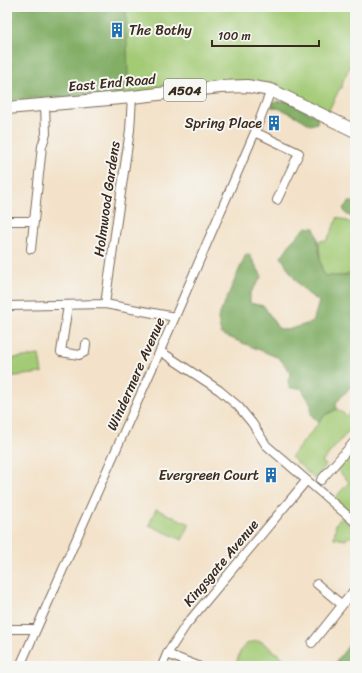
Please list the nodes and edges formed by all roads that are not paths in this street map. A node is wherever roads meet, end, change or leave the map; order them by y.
1 (271, 90) junction
2 (132, 97) junction
3 (45, 103) junction
4 (7, 108) edge
5 (355, 130) edge
6 (255, 132) junction
7 (276, 200) dead end
8 (7, 221) edge
9 (34, 221) junction
10 (32, 249) dead end
11 (105, 304) junction
12 (68, 305) junction
13 (7, 306) edge
14 (175, 317) junction
15 (86, 344) dead end
16 (160, 351) junction
17 (355, 441) edge
18 (321, 480) dead end
19 (306, 481) junction
20 (355, 522) edge
21 (317, 584) dead end
22 (355, 589) edge
23 (341, 604) junction
24 (7, 629) edge
25 (36, 629) junction
26 (312, 642) dead end
27 (167, 654) junction
28 (20, 666) edge
29 (162, 666) edge
30 (198, 666) edge

1 - 2 main road, East End Road / A504
1 - 5 main road, East End Road / A504
1 - 6 street, Windermere Avenue
2 - 3 main road, East End Road / A504
2 - 11 street, Holmwood Gardens
3 - 4 main road, East End Road / A504
3 - 9 street
6 - 7 street
6 - 14 street, Windermere Avenue
8 - 9 street
9 - 10 street
11 - 12 street
11 - 14 street
12 - 13 street
12 - 15 street
14 - 16 street, Windermere Avenue
16 - 19 street
16 - 25 street, Windermere Avenue
17 - 18 street
19 - 20 street
19 - 27 street, Kingsgate Avenue
21 - 23 street
22 - 23 street
23 - 26 street
24 - 25 street
25 - 28 street, Windermere Avenue
27 - 29 street, Kingsgate Avenue
27 - 30 street

